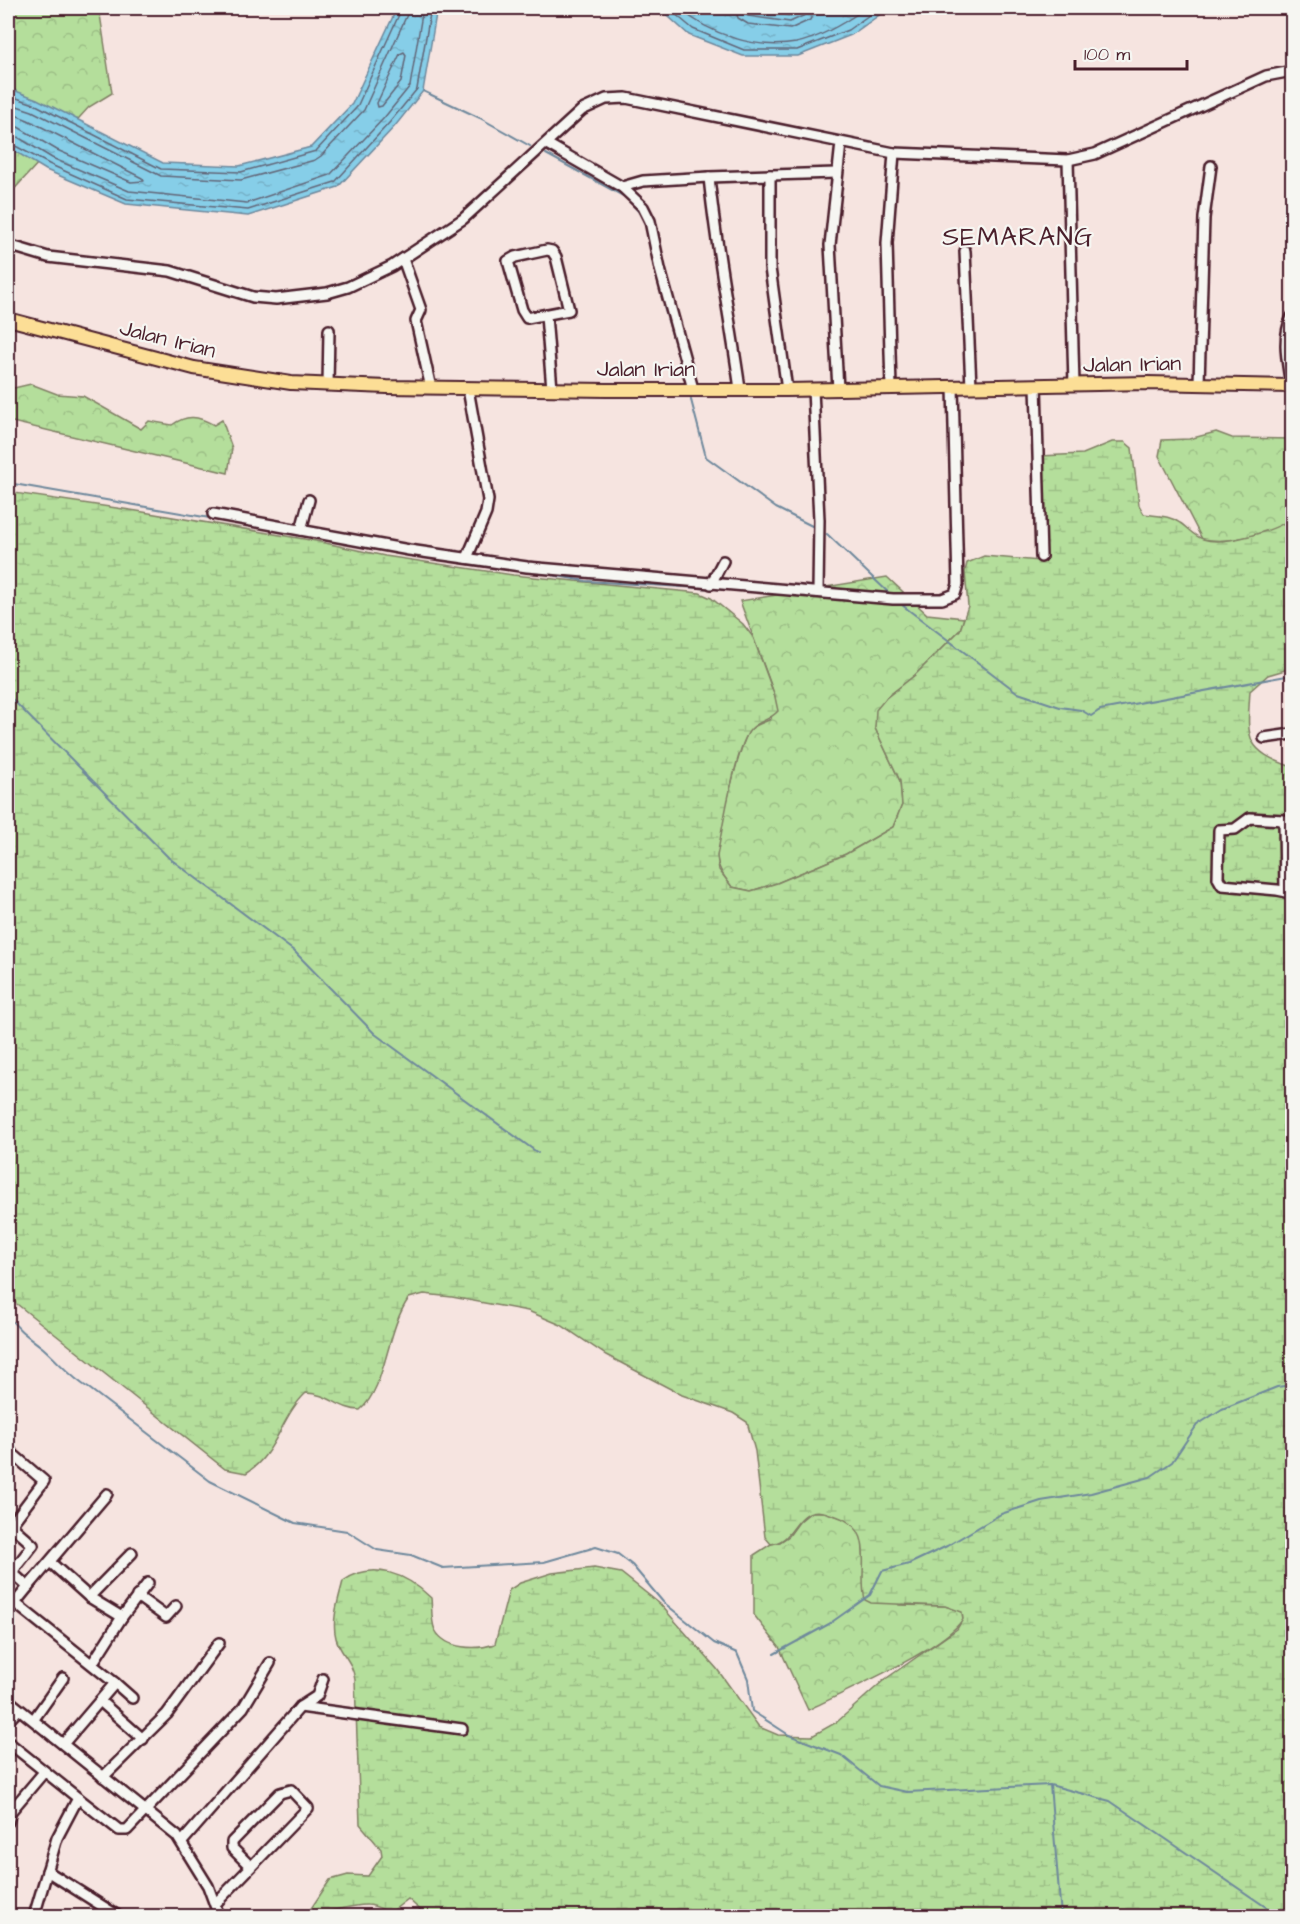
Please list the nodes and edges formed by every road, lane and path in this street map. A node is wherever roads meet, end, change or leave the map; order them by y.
1 (1293, 71) edge
2 (841, 143) junction
3 (547, 144) junction
4 (894, 153) junction
5 (1068, 160) junction
6 (1211, 166) dead end
7 (836, 173) junction
8 (770, 176) junction
9 (709, 177) junction
10 (622, 187) junction
11 (8, 245) edge
12 (965, 251) dead end
13 (403, 259) junction
14 (546, 316) junction
15 (1293, 317) edge
16 (8, 319) edge
17 (329, 330) dead end
18 (1199, 383) junction
19 (328, 385) junction
20 (1036, 385) junction
21 (1074, 385) junction
22 (1292, 386) edge
23 (952, 387) junction
24 (971, 387) junction
25 (431, 388) junction
26 (891, 388) junction
27 (468, 389) junction
28 (552, 389) junction
29 (693, 389) junction
30 (740, 389) junction
31 (813, 389) junction
32 (838, 389) junction
33 (787, 390) junction
34 (309, 500) dead end
35 (213, 514) dead end
36 (301, 530) junction
37 (1041, 557) dead end
38 (467, 558) junction
39 (723, 561) dead end
40 (711, 584) junction
41 (818, 592) junction
42 (1293, 734) edge
43 (1264, 738) dead end
44 (1289, 893) edge
45 (8, 1450) edge
46 (107, 1494) dead end
47 (132, 1553) dead end
48 (50, 1562) junction
49 (10, 1570) edge
50 (148, 1583) dead end
51 (28, 1587) junction
52 (89, 1596) junction
53 (137, 1596) junction
54 (15, 1602) junction
55 (176, 1606) dead end
56 (8, 1611) edge
57 (122, 1617) junction
58 (219, 1643) dead end
59 (270, 1663) dead end
60 (92, 1664) junction
61 (63, 1678) dead end
62 (322, 1679) dead end
63 (115, 1683) junction
64 (132, 1698) dead end
65 (8, 1700) edge
66 (100, 1701) junction
67 (300, 1707) junction
68 (18, 1710) junction
69 (34, 1719) junction
70 (8, 1721) edge
71 (462, 1729) dead end
72 (143, 1739) junction
73 (8, 1742) edge
74 (63, 1744) junction
75 (44, 1772) junction
76 (103, 1777) junction
77 (78, 1798) junction
78 (145, 1808) junction
79 (9, 1810) edge
80 (8, 1822) edge
81 (182, 1842) junction
82 (251, 1867) junction
83 (47, 1871) junction
84 (215, 1904) junction
85 (34, 1917) edge
86 (118, 1917) edge
87 (219, 1917) edge

1 - 5 street
2 - 3 street
2 - 4 street
2 - 7 street
3 - 10 street
3 - 13 street
4 - 5 street
4 - 26 street
5 - 21 street
6 - 18 street
7 - 8 street
7 - 32 street
8 - 9 street
8 - 33 street
9 - 10 street
9 - 30 street
10 - 29 street
11 - 13 street
12 - 24 street
13 - 25 street
14 - 14 street
14 - 28 street
15 - 22 street
16 - 19 main road, Jalan Irian
17 - 19 street
18 - 21 main road, Jalan Irian
18 - 22 main road, Jalan Irian
19 - 25 main road, Jalan Irian
20 - 21 main road, Jalan Irian
20 - 24 main road, Jalan Irian
20 - 37 street
23 - 24 main road, Jalan Irian
23 - 26 main road, Jalan Irian
23 - 41 street
25 - 27 main road, Jalan Irian
26 - 32 main road, Jalan Irian
27 - 28 main road, Jalan Irian
27 - 38 street
28 - 29 main road, Jalan Irian
29 - 30 main road, Jalan Irian
30 - 33 main road, Jalan Irian
31 - 32 main road, Jalan Irian
31 - 33 main road, Jalan Irian
31 - 41 street
34 - 36 street
35 - 36 street
36 - 38 street
38 - 40 street
39 - 40 street
40 - 41 street
42 - 43 street
44 - 44 street
45 - 49 street
46 - 48 street
47 - 52 street
48 - 51 street
48 - 52 street
49 - 51 street
50 - 53 street
51 - 54 street
52 - 57 street
53 - 55 street
53 - 57 street
54 - 56 street
54 - 60 street
57 - 60 street
58 - 72 street
59 - 78 street
60 - 63 street
61 - 69 street
62 - 67 street
63 - 64 street
63 - 66 street
65 - 68 street
66 - 72 street
66 - 74 street
67 - 71 street
67 - 81 street
68 - 69 street
68 - 70 street
69 - 74 street
72 - 76 street
73 - 75 street
74 - 76 street
75 - 77 street
75 - 79 street
76 - 78 street
77 - 78 street
77 - 83 street
78 - 81 street
79 - 80 street
81 - 84 street
82 - 82 street
82 - 84 street
83 - 85 street
83 - 86 street
84 - 87 street

